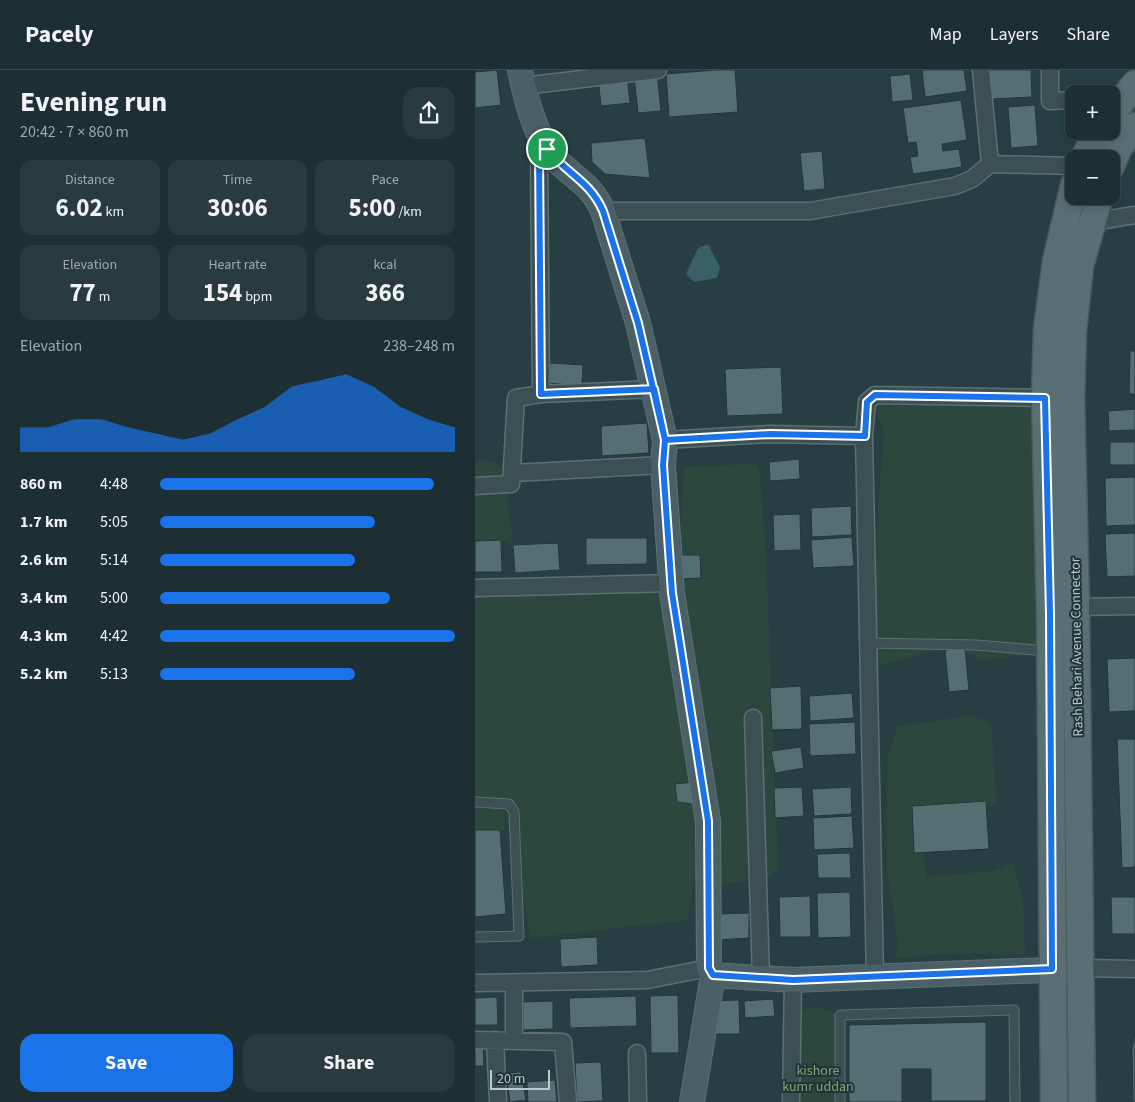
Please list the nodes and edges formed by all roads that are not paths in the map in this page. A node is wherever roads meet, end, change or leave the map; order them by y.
1 (658, 70) edge
2 (981, 70) edge
3 (1050, 70) edge
4 (521, 78) edge
5 (1135, 84) edge
6 (1065, 100) edge
7 (1120, 101) edge
8 (1135, 126) edge
9 (547, 149) junction
10 (1118, 150) edge
11 (990, 164) junction
12 (1065, 166) edge
13 (1069, 205) edge
14 (1098, 205) edge
15 (603, 211) junction
16 (1135, 215) edge
17 (1092, 222) junction
18 (654, 389) junction
19 (541, 394) junction
20 (1045, 398) junction
21 (865, 436) junction
22 (665, 440) junction
23 (663, 465) junction
24 (513, 473) junction
25 (475, 486) edge
26 (671, 583) junction
27 (475, 588) edge
28 (1135, 606) edge
29 (1077, 607) junction
30 (868, 643) junction
31 (1051, 652) junction
32 (753, 718) dead end
33 (475, 802) edge
34 (475, 937) edge
35 (1081, 968) junction
36 (1052, 969) junction
37 (1135, 969) edge
38 (711, 972) junction
39 (761, 978) junction
40 (875, 978) junction
41 (793, 980) junction
42 (514, 982) junction
43 (475, 983) edge
44 (475, 1040) edge
45 (495, 1040) junction
46 (515, 1040) junction
47 (637, 1053) dead end
48 (498, 1102) edge
49 (568, 1102) edge
50 (638, 1102) edge
51 (692, 1102) edge
52 (791, 1102) edge
53 (840, 1102) edge
54 (1015, 1102) edge
55 (1054, 1102) edge
56 (1082, 1102) edge

1 - 4 street
2 - 11 street
3 - 6 street
4 - 9 street
5 - 7 main road
8 - 10 main road
9 - 15 street
9 - 19 street
11 - 12 street
11 - 15 street
13 - 20 main road, Rash Behari Avenue Connector
14 - 17 main road, Rash Behari Avenue Connector
15 - 18 street
16 - 17 street
17 - 29 main road, Rash Behari Avenue Connector
18 - 19 street
18 - 22 street
19 - 24 street
20 - 21 street
20 - 31 main road, Rash Behari Avenue Connector
21 - 22 street
21 - 30 street
22 - 23 street
23 - 24 street
23 - 26 street
24 - 25 street
26 - 27 street
26 - 38 street
28 - 29 street
29 - 35 main road, Rash Behari Avenue Connector
30 - 31 lane
30 - 40 street
31 - 36 main road, Rash Behari Avenue Connector
32 - 39 street
33 - 34 lane
35 - 36 street
35 - 37 street
35 - 56 main road, Rash Behari Avenue Connector
36 - 40 street
36 - 55 main road, Rash Behari Avenue Connector
38 - 39 street
38 - 42 street
38 - 51 street
39 - 41 street
40 - 41 street
41 - 52 street
42 - 43 street
42 - 46 street
44 - 45 street
45 - 46 street
45 - 48 street
46 - 49 street
47 - 50 street
53 - 54 lane

